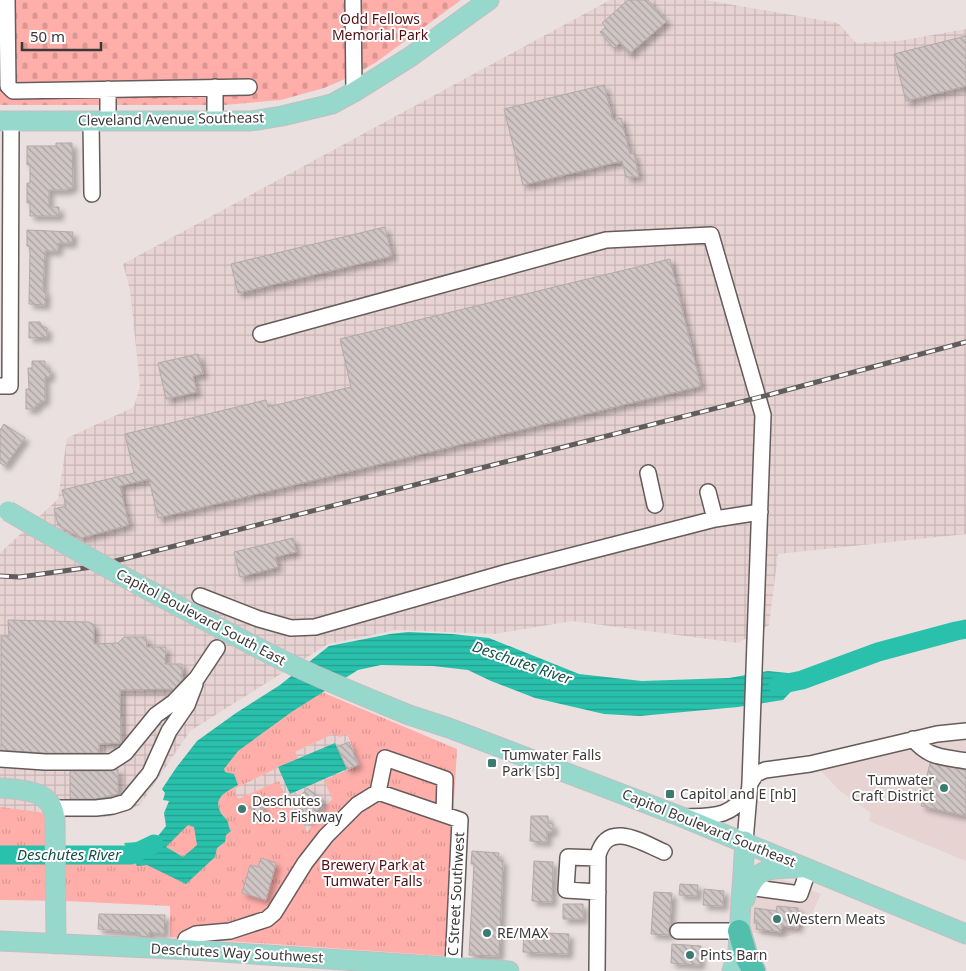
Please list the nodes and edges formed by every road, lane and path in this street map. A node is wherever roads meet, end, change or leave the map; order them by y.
1 (7, 0) edge
2 (353, 0) edge
3 (489, 0) edge
4 (215, 87) junction
5 (249, 87) dead end
6 (108, 89) junction
7 (354, 92) junction
8 (6, 121) edge
9 (100, 121) junction
10 (215, 121) junction
11 (92, 194) dead end
12 (5, 311) edge
13 (261, 334) dead end
14 (5, 386) edge
15 (648, 473) dead end
16 (708, 492) dead end
17 (655, 505) dead end
18 (4, 508) edge
19 (760, 512) junction
20 (715, 519) junction
21 (200, 596) dead end
22 (217, 648) dead end
23 (197, 678) junction
24 (449, 728) joint
25 (966, 731) edge
26 (912, 739) junction
27 (0, 760) edge
28 (966, 760) edge
29 (0, 788) edge
30 (749, 788) junction
31 (378, 792) junction
32 (54, 814) junction
33 (444, 814) junction
34 (682, 817) junction
35 (745, 842) junction
36 (664, 852) dead end
37 (598, 857) junction
38 (809, 868) junction
39 (748, 887) junction
40 (598, 892) junction
41 (740, 922) junction
42 (678, 931) dead end
43 (966, 934) edge
44 (0, 941) edge
45 (56, 944) junction
46 (183, 950) junction
47 (453, 967) junction
48 (509, 971) edge
49 (597, 971) edge
50 (732, 971) edge
51 (754, 971) edge

1 - 6 street
2 - 7 street
3 - 7 main road, Cleveland Avenue Southeast
4 - 5 street
4 - 6 street
4 - 10 street
6 - 9 street
7 - 10 main road, Cleveland Avenue Southeast
8 - 9 main road, Cleveland Avenue Southeast
8 - 12 street
9 - 10 main road, Cleveland Avenue Southeast
9 - 11 street
12 - 14 street
13 - 19 street
15 - 17 street
16 - 20 street
18 - 24 main road, Capitol Boulevard South East, bridge
19 - 20 street
19 - 30 street
20 - 21 street
22 - 23 street
23 - 27 street
23 - 32 street
24 - 34 main road, Capitol Boulevard Southeast
25 - 26 street
26 - 28 street
26 - 30 street
29 - 32 main road
30 - 34 street
30 - 35 street
31 - 33 street
31 - 33 street
31 - 46 street
32 - 45 main road
33 - 47 street, C Street Southwest
34 - 35 main road, Capitol Boulevard Southeast
35 - 38 main road, Capitol Boulevard Southeast
35 - 41 main road
36 - 37 street
37 - 40 street
37 - 40 street
38 - 39 main road
38 - 39 street
38 - 43 main road, Capitol Boulevard Southeast
39 - 41 main road
40 - 49 street
41 - 42 street
41 - 50 main road
41 - 51 highway
44 - 45 main road, Deschutes Way Southwest
45 - 46 main road, Deschutes Way Southwest
46 - 47 main road, Deschutes Way Southwest
47 - 48 main road, Deschutes Way Southwest

